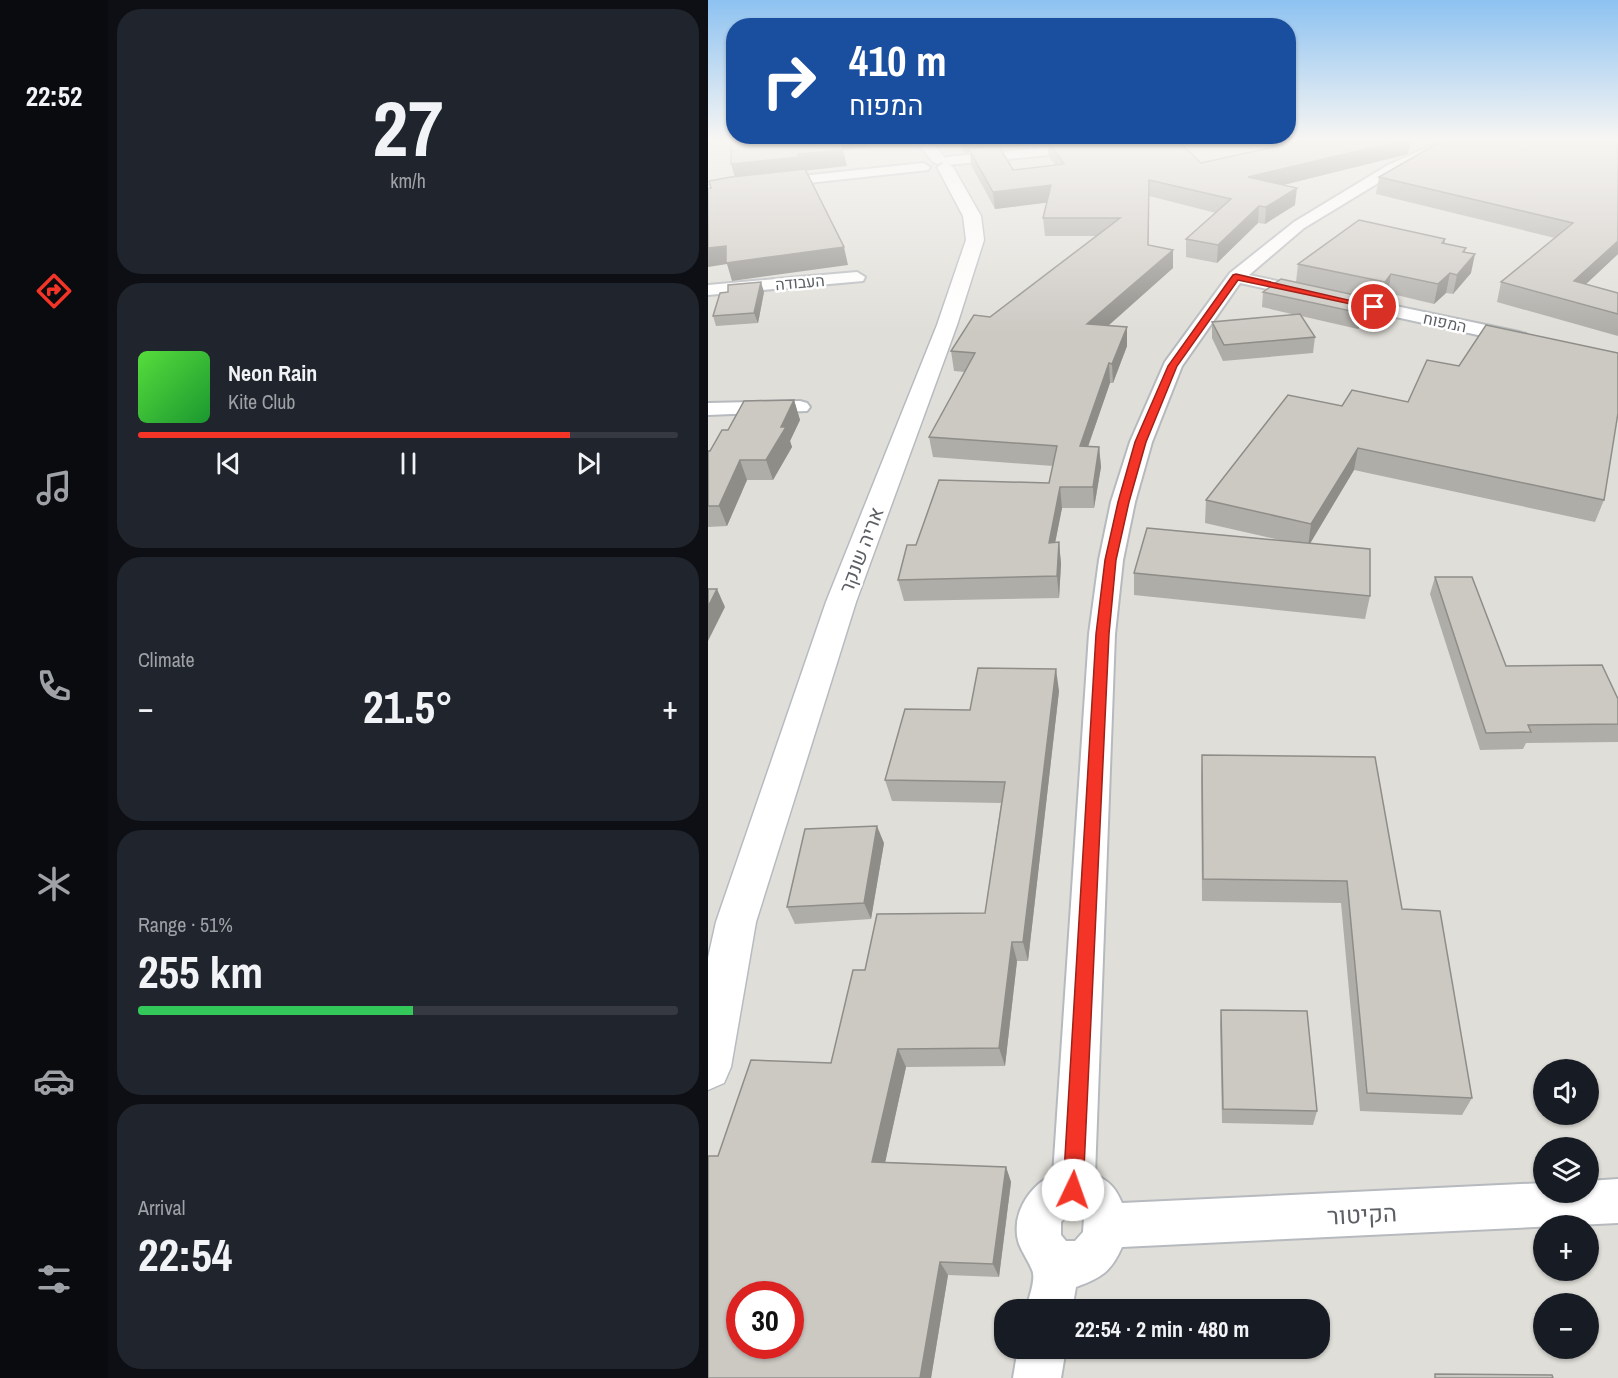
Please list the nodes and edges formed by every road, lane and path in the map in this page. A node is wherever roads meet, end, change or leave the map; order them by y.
1 (965, 205) edge
2 (1332, 205) edge
3 (857, 276) dead end
4 (1236, 277) junction
5 (708, 290) edge
6 (1532, 341) edge
7 (800, 407) dead end
8 (708, 409) edge
9 (736, 922) junction
10 (708, 976) edge
11 (708, 1067) edge
12 (1073, 1190) junction
13 (1618, 1201) edge
14 (1107, 1226) junction
15 (1058, 1262) junction
16 (1051, 1299) edge
17 (1040, 1359) edge
18 (1037, 1378) edge

1 - 9 street, אריה שנקר
2 - 4 street
3 - 5 street, העבודה
4 - 6 street, המפוח
4 - 12 street
7 - 8 street
9 - 10 street, אריה שנקר
9 - 11 street, אריה שנקר
12 - 14 street
12 - 15 street
13 - 14 street, הקיטור
14 - 15 street
15 - 16 street
17 - 18 street

